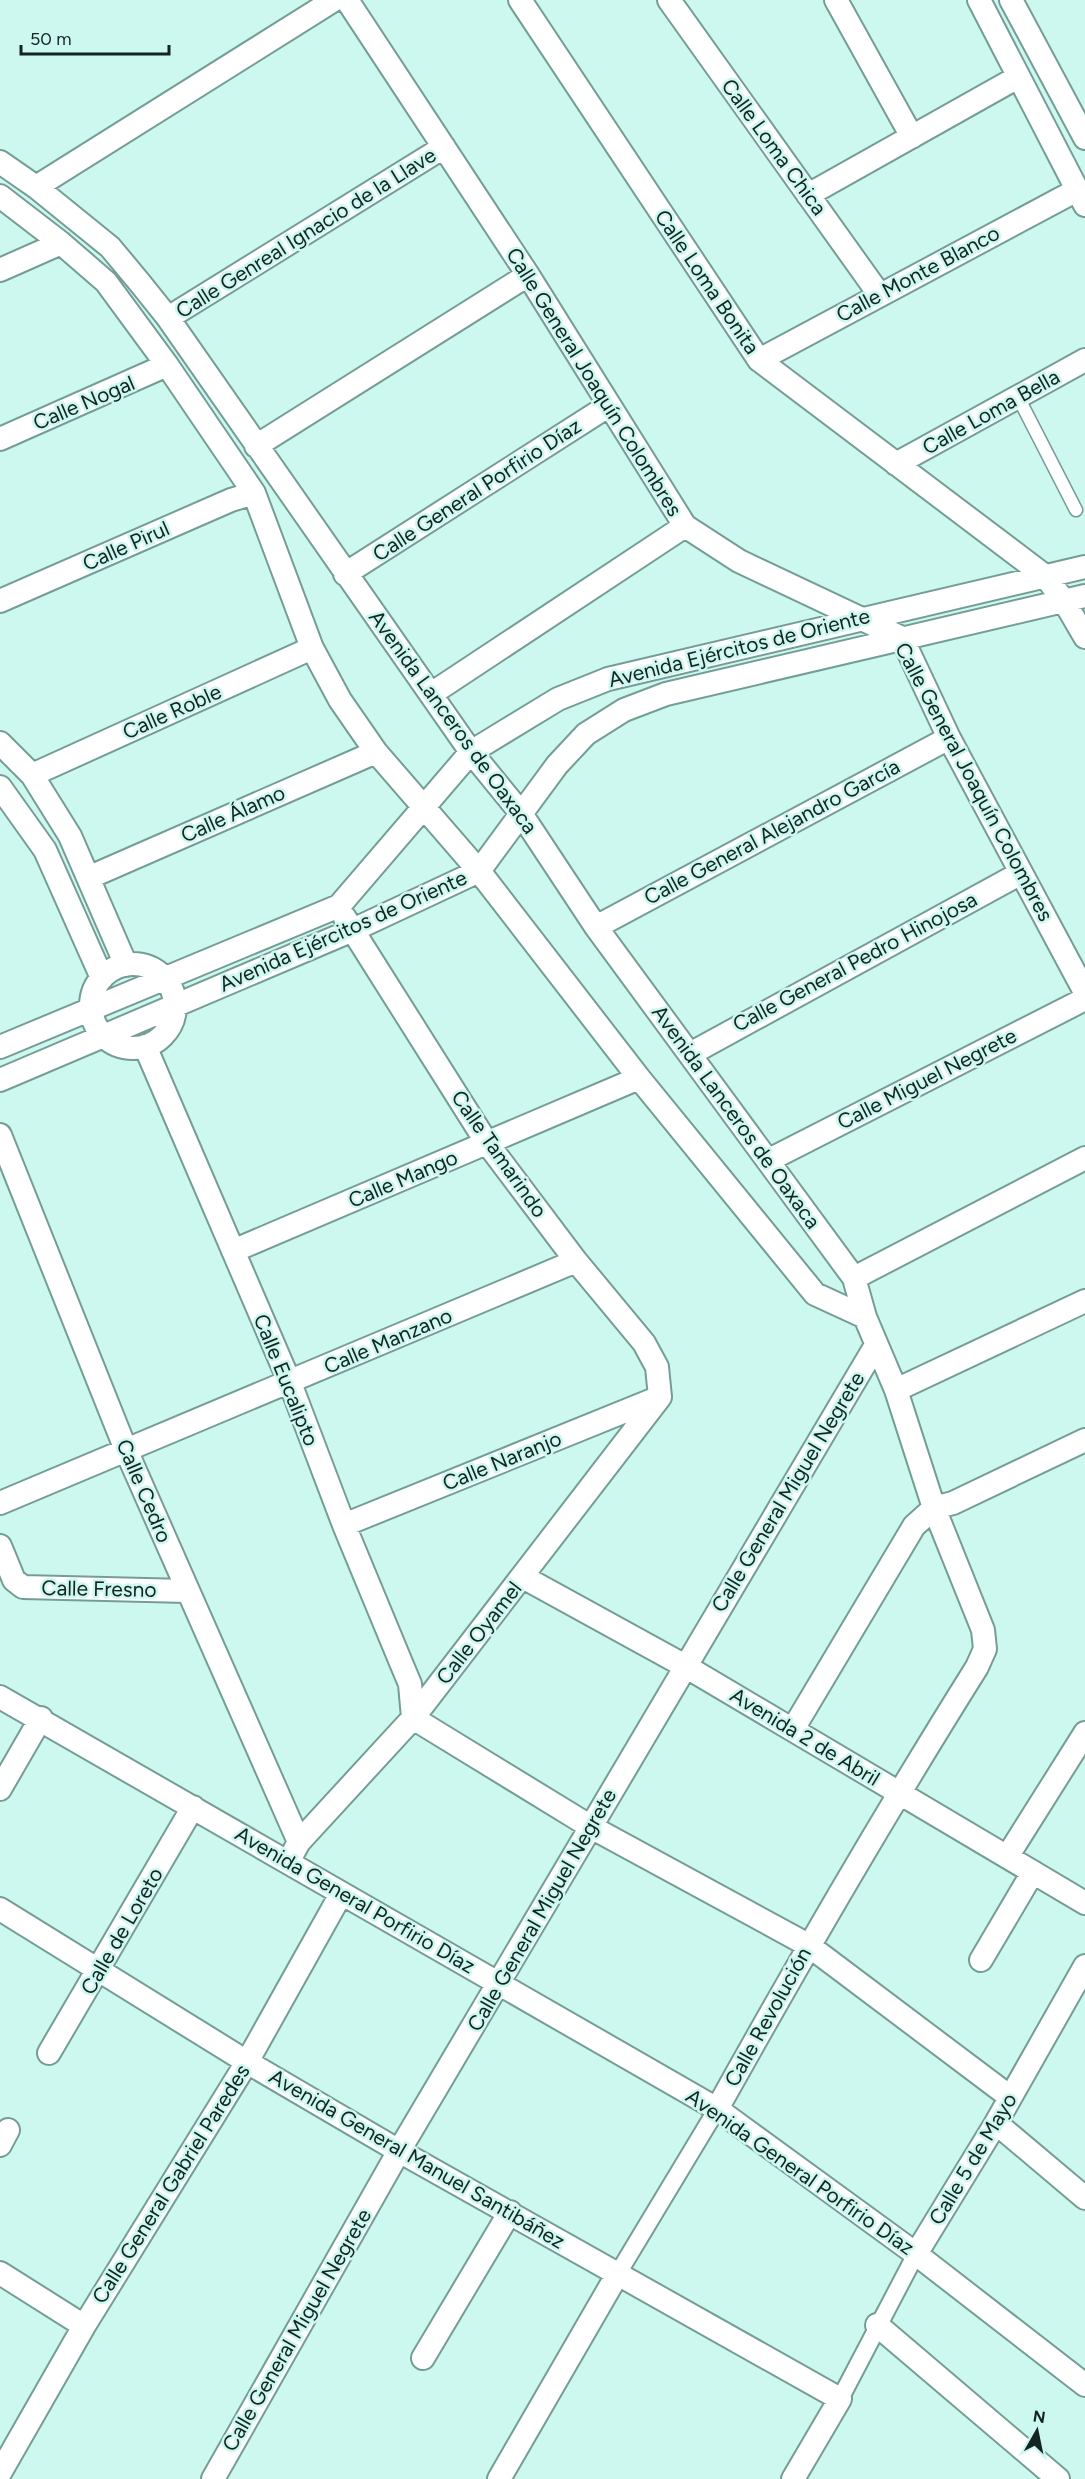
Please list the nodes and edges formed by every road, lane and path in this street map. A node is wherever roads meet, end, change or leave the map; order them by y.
1 (334, 0) edge
2 (347, 0) edge
3 (520, 0) edge
4 (669, 0) edge
5 (836, 0) edge
6 (979, 0) edge
7 (1011, 0) edge
8 (1018, 77) junction
9 (912, 137) junction
10 (1085, 138) edge
11 (444, 147) junction
12 (0, 162) edge
13 (36, 187) junction
14 (808, 195) junction
15 (0, 196) edge
16 (1081, 198) edge
17 (61, 243) junction
18 (0, 270) edge
19 (528, 275) junction
20 (879, 294) junction
21 (168, 318) junction
22 (759, 360) junction
23 (1085, 360) edge
24 (167, 365) junction
25 (1018, 397) junction
26 (608, 406) junction
27 (0, 439) edge
28 (256, 446) junction
29 (896, 464) junction
30 (254, 493) junction
31 (1076, 510) dead end
32 (685, 526) junction
33 (1085, 567) edge
34 (345, 574) junction
35 (1045, 576) junction
36 (1074, 598) edge
37 (0, 601) edge
38 (861, 618) junction
39 (1085, 637) edge
40 (903, 638) junction
41 (312, 648) junction
42 (431, 694) junction
43 (949, 738) junction
44 (0, 743) edge
45 (376, 752) junction
46 (471, 753) junction
47 (32, 776) junction
48 (0, 787) edge
49 (424, 809) junction
50 (520, 812) junction
51 (70, 836) junction
52 (45, 850) junction
53 (479, 871) junction
54 (1021, 873) junction
55 (90, 876) junction
56 (339, 906) junction
57 (596, 927) junction
58 (352, 930) junction
59 (126, 965) junction
60 (102, 978) junction
61 (164, 978) junction
62 (1085, 992) edge
63 (1085, 999) edge
64 (175, 1004) junction
65 (91, 1008) junction
66 (103, 1035) junction
67 (146, 1046) junction
68 (0, 1047) edge
69 (690, 1054) junction
70 (639, 1078) junction
71 (0, 1080) edge
72 (0, 1136) edge
73 (487, 1143) junction
74 (1085, 1158) edge
75 (769, 1160) junction
76 (233, 1251) junction
77 (576, 1261) junction
78 (854, 1278) junction
79 (1085, 1301) edge
80 (865, 1317) junction
81 (876, 1345) junction
82 (290, 1383) junction
83 (896, 1390) junction
84 (660, 1397) junction
85 (1085, 1440) edge
86 (126, 1450) junction
87 (0, 1503) edge
88 (934, 1508) junction
89 (344, 1525) junction
90 (0, 1546) edge
91 (523, 1577) junction
92 (187, 1591) junction
93 (985, 1649) joint
94 (685, 1666) junction
95 (0, 1697) edge
96 (41, 1718) junction
97 (413, 1718) junction
98 (793, 1729) junction
99 (1085, 1733) edge
100 (0, 1790) edge
101 (898, 1792) junction
102 (193, 1807) junction
103 (591, 1827) junction
104 (294, 1852) junction
105 (1007, 1857) junction
106 (1033, 1872) junction
107 (340, 1894) junction
108 (1085, 1903) edge
109 (0, 1909) edge
110 (808, 1945) junction
111 (981, 1960) dead end
112 (1085, 1966) edge
113 (100, 1969) junction
114 (500, 1983) junction
115 (50, 2053) dead end
116 (247, 2062) junction
117 (1010, 2097) junction
118 (717, 2109) junction
119 (996, 2123) junction
120 (399, 2151) junction
121 (1085, 2198) edge
122 (510, 2212) junction
123 (916, 2254) junction
124 (0, 2273) edge
125 (617, 2275) junction
126 (877, 2325) junction
127 (84, 2326) junction
128 (423, 2358) dead end
129 (1085, 2385) edge
130 (840, 2398) junction
131 (0, 2473) edge
132 (213, 2479) edge
133 (499, 2479) edge
134 (793, 2479) edge
135 (1058, 2479) edge

1 - 13 street
2 - 11 street, Calle General Joaquín Colombres
3 - 22 street, Calle Loma Bonita
4 - 14 street, Calle Loma Chica
5 - 9 street
6 - 8 street
7 - 10 street
8 - 9 street
8 - 16 street
9 - 14 street
11 - 19 street, Calle General Joaquín Colombres
11 - 21 street, Calle Genreal Ignacio de la Llave
12 - 13 street, Avenida Lanceros de Oaxaca
13 - 21 street, Avenida Lanceros de Oaxaca
14 - 20 street, Calle Loma Chica
15 - 17 street, Avenida Lanceros de Oaxaca
16 - 20 street, Calle Monte Blanco
17 - 18 street
17 - 24 street, Avenida Lanceros de Oaxaca
19 - 26 street, Calle General Joaquín Colombres
19 - 28 street
20 - 22 street, Calle Monte Blanco
21 - 28 street, Avenida Lanceros de Oaxaca
22 - 29 street, Calle Loma Bonita
23 - 25 street, Calle Loma Bella
24 - 27 street, Calle Nogal
24 - 30 street, Avenida Lanceros de Oaxaca
25 - 29 street, Calle Loma Bella
25 - 31 lane
26 - 32 street, Calle General Joaquín Colombres
26 - 34 street, Calle General Porfirio Díaz
28 - 34 street, Avenida Lanceros de Oaxaca
29 - 35 street, Calle Loma Bonita
30 - 37 street, Calle Pirul
30 - 41 street, Avenida Lanceros de Oaxaca
32 - 38 street, Calle General Joaquín Colombres
32 - 42 street
33 - 35 street, Avenida Ejércitos de Oriente
34 - 42 street, Avenida Lanceros de Oaxaca
35 - 36 street, Calle Loma Bonita
35 - 38 street, Avenida Ejércitos de Oriente
36 - 39 street, Calle Loma Bonita
36 - 40 street, Avenida Ejércitos de Oriente
38 - 40 street, Calle General Joaquín Colombres
38 - 46 street, Avenida Ejércitos de Oriente
40 - 43 street, Calle General Joaquín Colombres
40 - 50 street, Avenida Ejércitos de Oriente
41 - 45 street, Avenida Lanceros de Oaxaca
41 - 47 street, Calle Roble
42 - 46 street, Avenida Lanceros de Oaxaca
43 - 54 street, Calle General Joaquín Colombres
43 - 57 street, Calle General Alejandro García
44 - 47 street
45 - 49 street, Avenida Lanceros de Oaxaca
45 - 55 street, Calle Álamo
46 - 49 street, Avenida Ejércitos de Oriente
46 - 50 street, Avenida Lanceros de Oaxaca
47 - 51 street
48 - 52 street
49 - 53 street, Avenida Lanceros de Oaxaca
49 - 56 street, Avenida Ejércitos de Oriente
50 - 53 street, Avenida Ejércitos de Oriente
50 - 57 street, Avenida Lanceros de Oaxaca
51 - 52 street
51 - 55 street
52 - 60 street
53 - 58 street, Avenida Ejércitos de Oriente
53 - 70 street, Avenida Lanceros de Oaxaca
54 - 62 street, Calle General Joaquín Colombres
54 - 69 street, Calle General Pedro Hinojosa
55 - 59 street
56 - 58 street, Calle Tamarindo
56 - 61 street, Avenida Ejércitos de Oriente
57 - 69 street, Avenida Lanceros de Oaxaca
58 - 64 street, Avenida Ejércitos de Oriente
58 - 73 street, Calle Tamarindo
59 - 60 street
59 - 61 street
60 - 65 street
61 - 64 street
61 - 65 street, Avenida Ejércitos de Oriente
63 - 75 street, Calle Miguel Negrete
64 - 66 street, Avenida Ejércitos de Oriente
64 - 67 street
65 - 66 street
65 - 68 street, Avenida Ejércitos de Oriente
66 - 67 street
66 - 71 street, Avenida Ejércitos de Oriente
67 - 76 street, Calle Eucalipto
69 - 75 street, Avenida Lanceros de Oaxaca
70 - 73 street, Calle Mango
70 - 80 street, Avenida Lanceros de Oaxaca
72 - 86 street, Calle Cedro
73 - 76 street, Calle Mango
73 - 77 street, Calle Tamarindo
74 - 78 street
75 - 78 street, Avenida Lanceros de Oaxaca
76 - 82 street, Calle Eucalipto
77 - 82 street, Calle Manzano
77 - 84 street, Calle Tamarindo
78 - 80 street, Avenida Lanceros de Oaxaca
79 - 83 street
80 - 81 street, Avenida Lanceros de Oaxaca
81 - 83 street, Avenida Lanceros de Oaxaca
81 - 94 street, Calle General Miguel Negrete
82 - 86 street, Calle Manzano
82 - 89 street, Calle Eucalipto
83 - 88 street, Avenida Lanceros de Oaxaca
84 - 89 street, Calle Naranjo
84 - 91 street, Calle Oyamel
85 - 88 street
86 - 87 street, Calle Manzano
86 - 92 street, Calle Cedro
88 - 93 street, Avenida Lanceros de Oaxaca
88 - 98 street
89 - 97 street, Calle Eucalipto
90 - 92 street, Calle Fresno
91 - 94 street, Avenida 2 de Abril
91 - 97 street, Calle Oyamel
92 - 104 street, Calle Cedro
93 - 101 street, Calle Revolución
94 - 98 street, Avenida 2 de Abril
94 - 103 street, Calle General Miguel Negrete
95 - 96 street, Avenida General Porfirio Díaz
96 - 100 street
96 - 102 street, Avenida General Porfirio Díaz
97 - 103 street
97 - 104 street, Calle Oyamel
98 - 101 street, Avenida 2 de Abril
99 - 105 street
101 - 105 street, Avenida 2 de Abril
101 - 110 street, Calle Revolución
102 - 104 street, Avenida General Porfirio Díaz
102 - 113 street, Calle de Loreto
103 - 110 street
103 - 114 street, Calle General Miguel Negrete
104 - 107 street, Avenida General Porfirio Díaz
105 - 106 street, Avenida 2 de Abril
106 - 108 street, Avenida 2 de Abril
106 - 111 street
107 - 114 street, Avenida General Porfirio Díaz
107 - 116 street, Calle General Gabriel Paredes
109 - 113 street, Avenida General Manuel Santibáñez
110 - 117 street
110 - 118 street, Calle Revolución
112 - 117 street, Calle 5 de Mayo
113 - 115 street, Calle de Loreto
113 - 116 street, Avenida General Manuel Santibáñez
114 - 118 street, Avenida General Porfirio Díaz
114 - 120 street, Calle General Miguel Negrete
116 - 120 street, Avenida General Manuel Santibáñez
116 - 127 street, Calle General Gabriel Paredes
117 - 119 street, Calle 5 de Mayo
118 - 123 street, Avenida General Porfirio Díaz
118 - 125 street, Calle Revolución
119 - 121 street
119 - 123 street, Calle 5 de Mayo
120 - 122 street, Avenida General Manuel Santibáñez
120 - 132 street, Calle General Miguel Negrete
122 - 125 street, Avenida General Manuel Santibáñez
122 - 128 street
123 - 126 street, Calle 5 de Mayo
123 - 129 street, Avenida General Porfirio Díaz
124 - 127 street
125 - 130 street, Avenida General Manuel Santibáñez
125 - 133 street, Calle Revolución
126 - 130 street, Calle 5 de Mayo
126 - 135 street
127 - 131 street, Calle General Gabriel Paredes
130 - 134 street, Calle 5 de Mayo

